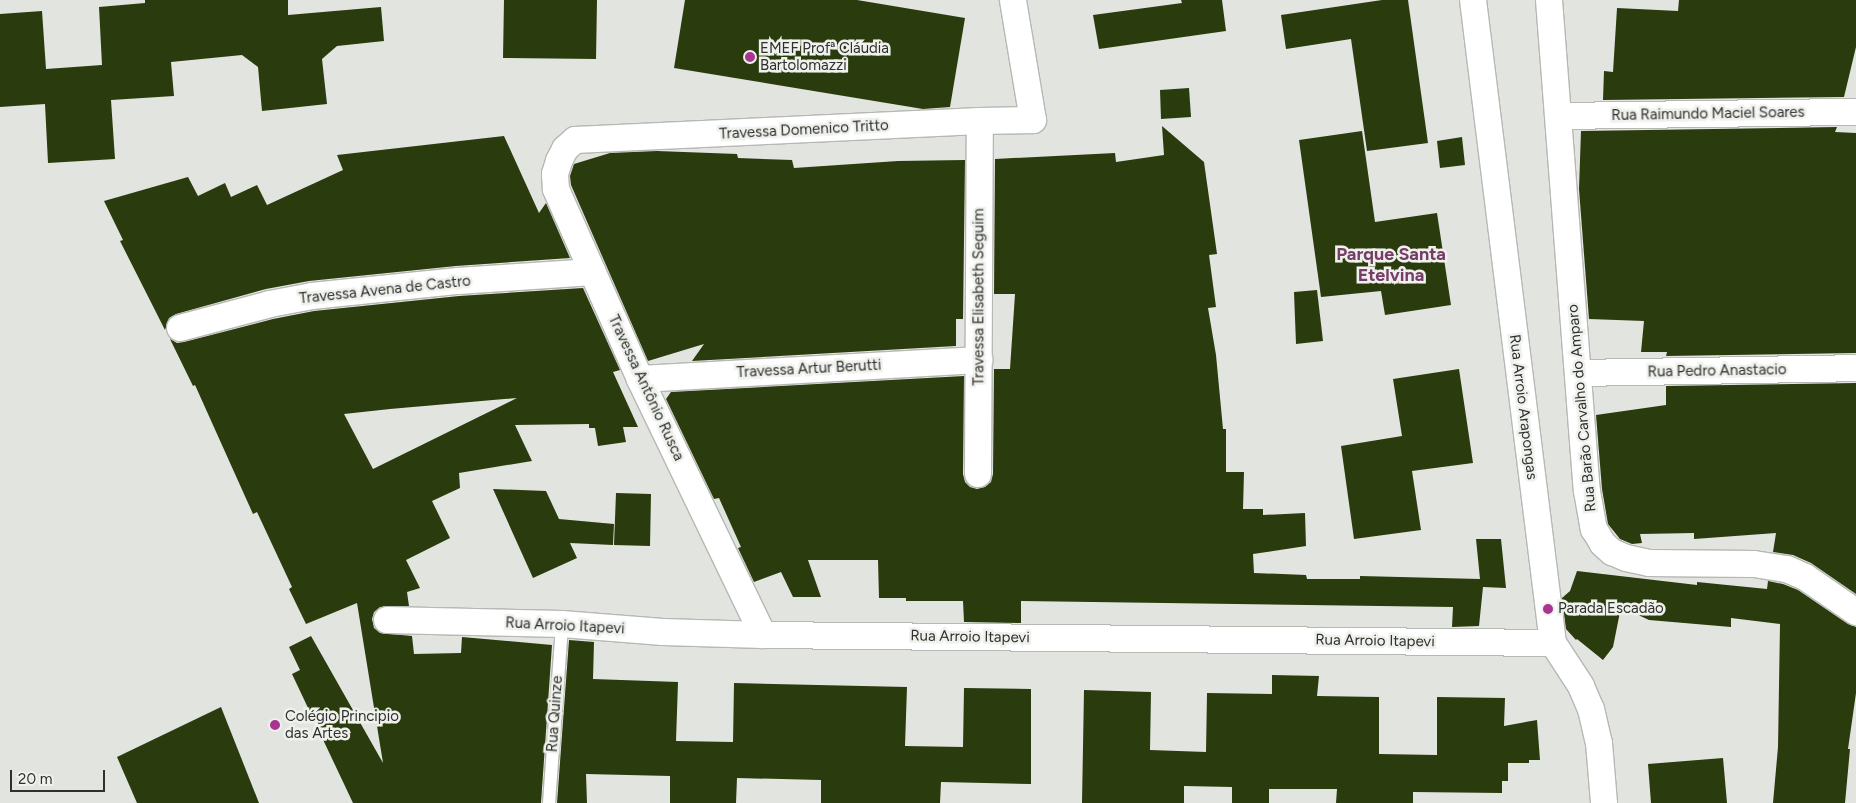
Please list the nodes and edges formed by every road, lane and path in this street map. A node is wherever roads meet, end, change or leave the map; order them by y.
1 (1013, 0) edge
2 (1473, 0) edge
3 (1549, 0) edge
4 (1856, 112) edge
5 (1560, 116) junction
6 (980, 121) junction
7 (575, 140) joint
8 (593, 272) junction
9 (180, 328) dead end
10 (979, 360) junction
11 (1856, 368) edge
12 (1578, 373) junction
13 (640, 379) junction
14 (978, 474) dead end
15 (1856, 612) edge
16 (387, 620) dead end
17 (562, 624) junction
18 (764, 635) junction
19 (1553, 643) junction
20 (549, 803) edge
21 (1604, 803) edge

1 - 6 street, Travessa Domenico Tritto
2 - 19 street, Rua Arroio Arapongas
3 - 5 street, Rua Barão Carvalho do Amparo
4 - 5 street, Rua Raimundo Maciel Soares
5 - 12 street, Rua Barão Carvalho do Amparo
6 - 7 street, Travessa Domenico Tritto
6 - 10 street, Travessa Elisabeth Seguim
7 - 8 street, Travessa Antônio Rusca
8 - 9 street, Travessa Avena de Castro
8 - 13 street, Travessa Antônio Rusca
10 - 13 street, Travessa Artur Berutti
10 - 14 street, Travessa Elisabeth Seguim
11 - 12 street, Rua Pedro Anastacio
12 - 15 street, Rua Barão Carvalho do Amparo
13 - 18 street, Travessa Antônio Rusca
16 - 17 street, Rua Arroio Itapevi
17 - 18 street, Rua Arroio Itapevi
17 - 20 lane, Rua Quinze
18 - 19 street, Rua Arroio Itapevi
19 - 21 street, Rua Arroio Arapongas

